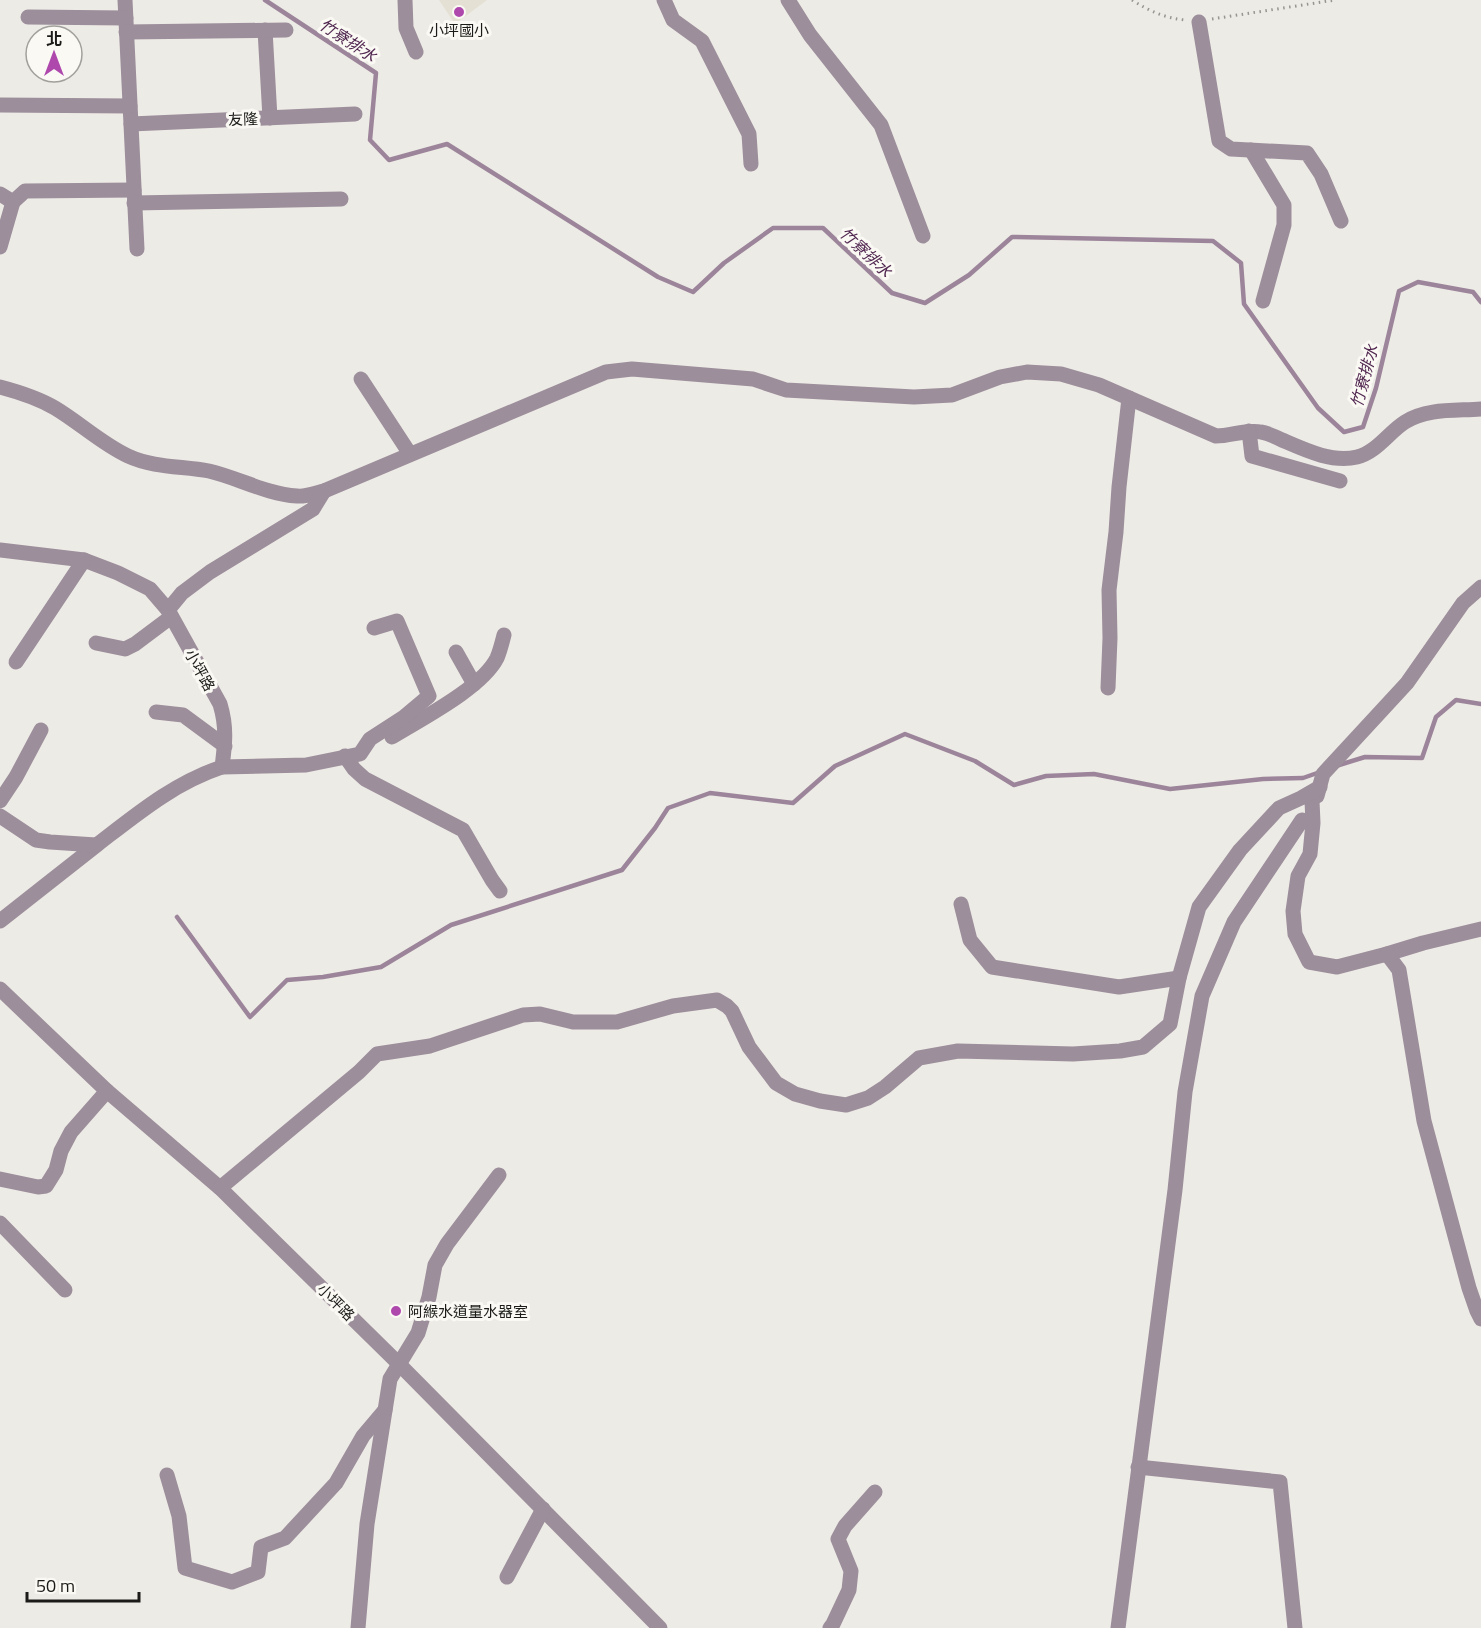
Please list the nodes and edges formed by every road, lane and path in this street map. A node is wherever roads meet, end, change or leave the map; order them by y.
1 (125, 0) edge
2 (405, 0) edge
3 (664, 0) edge
4 (788, 0) edge
5 (1132, 0) edge
6 (1335, 0) edge
7 (28, 17) dead end
8 (1199, 22) junction
9 (126, 25) junction
10 (265, 30) junction
11 (286, 30) dead end
12 (416, 52) dead end
13 (0, 105) edge
14 (130, 106) junction
15 (355, 114) dead end
16 (270, 118) junction
17 (131, 124) junction
18 (1251, 150) junction
19 (751, 164) dead end
20 (134, 197) junction
21 (7, 198) edge
22 (341, 199) dead end
23 (1341, 221) dead end
24 (923, 236) dead end
25 (0, 247) edge
26 (137, 249) dead end
27 (1263, 301) dead end
28 (361, 379) dead end
29 (0, 387) edge
30 (1130, 398) junction
31 (1481, 409) edge
32 (1249, 431) junction
33 (410, 454) junction
34 (1340, 481) dead end
35 (324, 491) junction
36 (0, 550) edge
37 (84, 561) junction
38 (1481, 587) edge
39 (170, 614) junction
40 (374, 628) dead end
41 (504, 635) dead end
42 (96, 643) dead end
43 (456, 652) dead end
44 (16, 662) dead end
45 (474, 684) junction
46 (1108, 688) dead end
47 (156, 712) dead end
48 (41, 730) dead end
49 (225, 746) junction
50 (353, 755) junction
51 (222, 767) junction
52 (1320, 787) junction
53 (0, 801) edge
54 (0, 816) edge
55 (1302, 820) dead end
56 (96, 846) junction
57 (500, 891) dead end
58 (961, 904) dead end
59 (0, 921) edge
60 (1481, 929) edge
61 (1387, 954) junction
62 (1179, 978) junction
63 (0, 989) edge
64 (107, 1091) junction
65 (499, 1174) dead end
66 (0, 1179) edge
67 (220, 1188) junction
68 (0, 1223) edge
69 (65, 1290) dead end
70 (1481, 1319) edge
71 (399, 1364) junction
72 (385, 1410) junction
73 (1138, 1467) junction
74 (167, 1475) dead end
75 (875, 1492) dead end
76 (543, 1509) junction
77 (507, 1577) dead end
78 (358, 1628) edge
79 (660, 1628) edge
80 (830, 1628) edge
81 (1118, 1628) edge
82 (1295, 1628) edge

1 - 9 street
2 - 12 street
3 - 19 street
4 - 24 street
5 - 8 path
6 - 8 path
7 - 9 street
8 - 18 street
9 - 10 street
9 - 14 street
10 - 11 street
10 - 16 street
13 - 14 street
14 - 17 street
15 - 16 street, 友隆
16 - 17 street, 友隆
17 - 20 street
18 - 23 street
18 - 27 street
20 - 21 street
20 - 22 street
20 - 26 street
21 - 25 street
28 - 33 street
29 - 35 street
30 - 32 street
30 - 33 street
30 - 46 street
31 - 32 street
32 - 34 street
33 - 35 street
35 - 39 street
36 - 37 street, 小坪路
37 - 39 street, 小坪路
37 - 44 street
38 - 52 street
39 - 42 street
39 - 49 street, 小坪路
40 - 50 street
41 - 45 street
43 - 45 street
45 - 50 street
47 - 49 street
48 - 53 street
49 - 51 street, 小坪路
50 - 51 street
50 - 57 street
51 - 56 street
52 - 61 street
52 - 62 street
54 - 56 street
55 - 73 street
56 - 59 street
58 - 62 street
60 - 61 street
61 - 70 street
62 - 67 street
63 - 64 street, 小坪路
64 - 66 street
64 - 67 street, 小坪路
65 - 71 street
67 - 71 street, 小坪路
68 - 69 street
71 - 72 street
71 - 76 street, 小坪路
72 - 74 street
72 - 78 street
73 - 81 street
73 - 82 street
75 - 80 street
76 - 77 street
76 - 79 street, 小坪路

